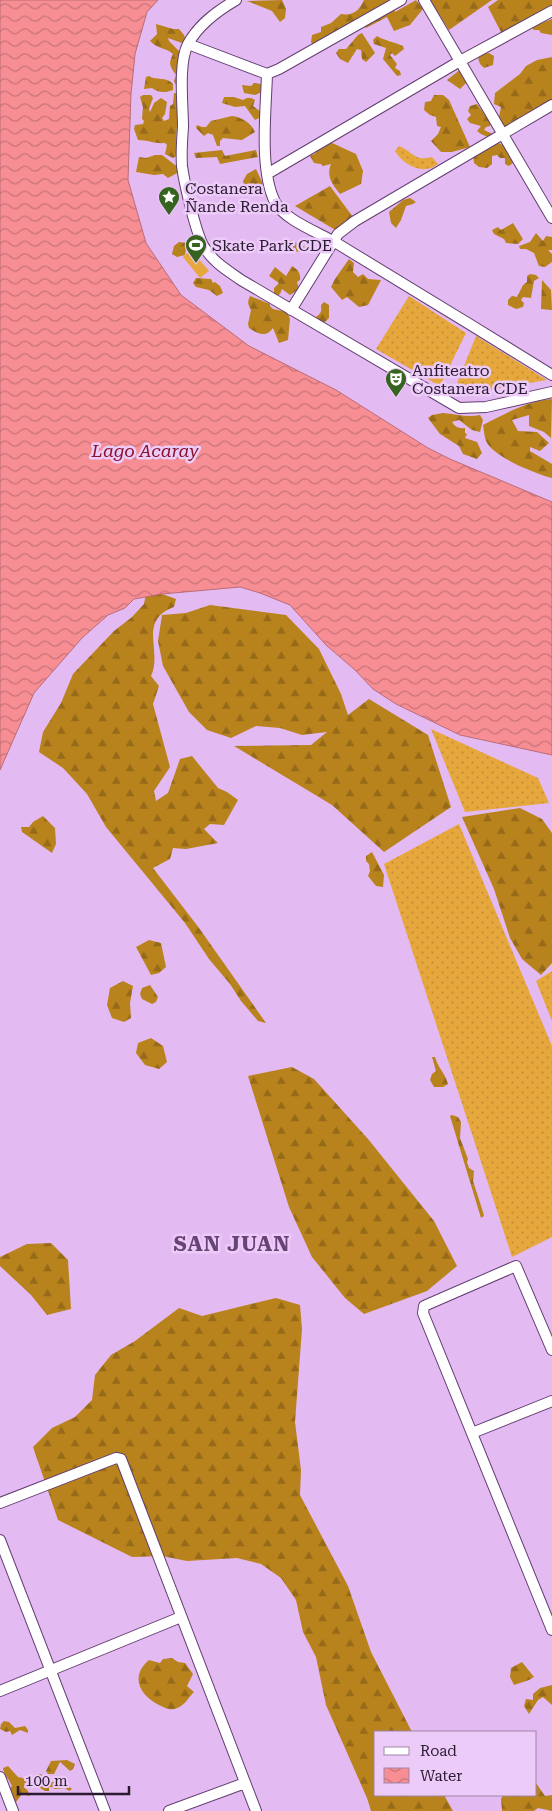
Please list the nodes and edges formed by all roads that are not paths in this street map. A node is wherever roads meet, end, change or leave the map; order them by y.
1 (236, 0) edge
2 (401, 0) edge
3 (424, 0) edge
4 (552, 11) edge
5 (188, 44) junction
6 (460, 61) junction
7 (267, 74) junction
8 (552, 105) edge
9 (502, 134) junction
10 (267, 174) junction
11 (548, 202) edge
12 (552, 218) edge
13 (333, 241) junction
14 (291, 310) junction
15 (552, 375) edge
16 (552, 392) edge
17 (552, 1350) edge
18 (552, 1401) edge
19 (472, 1432) junction
20 (0, 1503) edge
21 (0, 1540) edge
22 (182, 1617) junction
23 (552, 1630) edge
24 (51, 1670) junction
25 (0, 1691) edge
26 (0, 1777) edge
27 (246, 1782) junction
28 (2, 1788) edge
29 (13, 1811) edge
30 (105, 1811) edge
31 (170, 1811) edge
32 (256, 1811) edge

1 - 5 street
2 - 7 street
3 - 6 street
4 - 6 street
5 - 7 street
5 - 14 street
6 - 9 street
6 - 10 street
7 - 10 street
8 - 9 street
9 - 11 street
9 - 13 street
10 - 13 street
11 - 12 street
13 - 14 street
13 - 15 street
14 - 16 street
17 - 19 street
18 - 19 street
19 - 23 street
20 - 22 street
21 - 24 street
22 - 24 street
22 - 27 street
24 - 25 street
24 - 30 street
26 - 28 street
27 - 31 street
27 - 32 street
28 - 29 street

